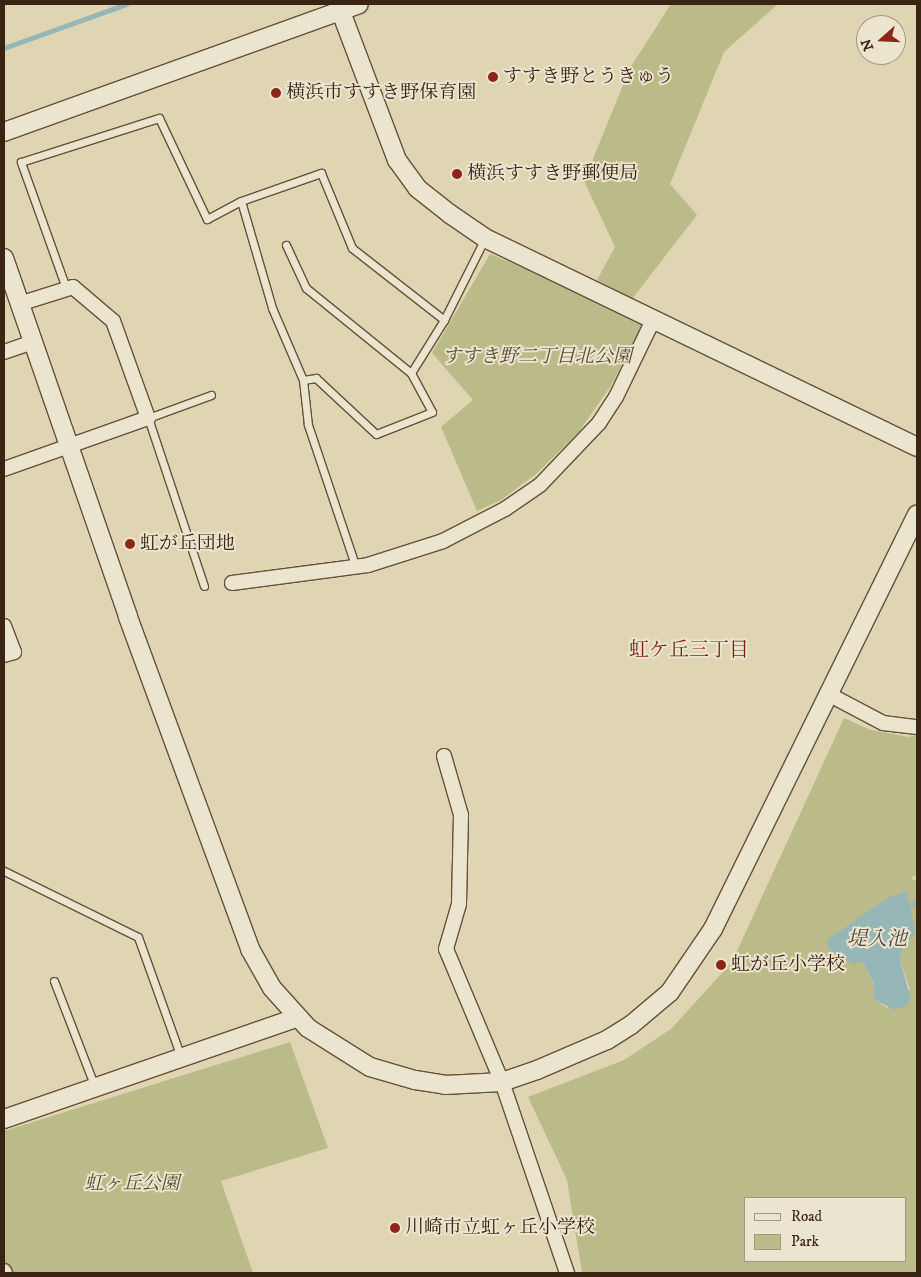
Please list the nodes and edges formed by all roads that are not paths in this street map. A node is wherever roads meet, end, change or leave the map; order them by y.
1 (359, 4) edge
2 (339, 7) edge
3 (4, 132) edge
4 (241, 201) junction
5 (485, 238) junction
6 (286, 245) dead end
7 (4, 258) edge
8 (66, 288) junction
9 (19, 304) junction
10 (444, 320) junction
11 (654, 320) junction
12 (33, 342) junction
13 (4, 352) edge
14 (411, 374) junction
15 (303, 380) junction
16 (211, 396) dead end
17 (148, 418) junction
18 (70, 446) junction
19 (917, 447) edge
20 (4, 469) edge
21 (917, 514) edge
22 (356, 568) junction
23 (232, 583) dead end
24 (204, 586) dead end
25 (4, 626) edge
26 (4, 655) edge
27 (830, 695) junction
28 (917, 727) edge
29 (444, 756) dead end
30 (4, 871) edge
31 (54, 981) dead end
32 (296, 1018) junction
33 (181, 1058) junction
34 (502, 1082) junction
35 (95, 1087) junction
36 (4, 1119) edge
37 (567, 1273) edge

1 - 2 street
2 - 3 street
2 - 5 street
4 - 8 lane
4 - 10 lane
4 - 15 lane
5 - 10 lane
5 - 11 street
6 - 14 lane
7 - 9 street
8 - 9 street
8 - 17 street
9 - 12 street
10 - 14 lane
11 - 19 street
11 - 22 street
12 - 13 street
12 - 18 street
14 - 15 lane
15 - 22 lane
16 - 17 lane
17 - 18 street
17 - 24 lane
18 - 20 street
18 - 32 street
21 - 27 street
22 - 23 street
25 - 26 street
27 - 28 street
27 - 34 street
29 - 34 street
30 - 33 lane
31 - 35 lane
32 - 33 street
32 - 34 street
33 - 35 street
34 - 37 street
35 - 36 street

